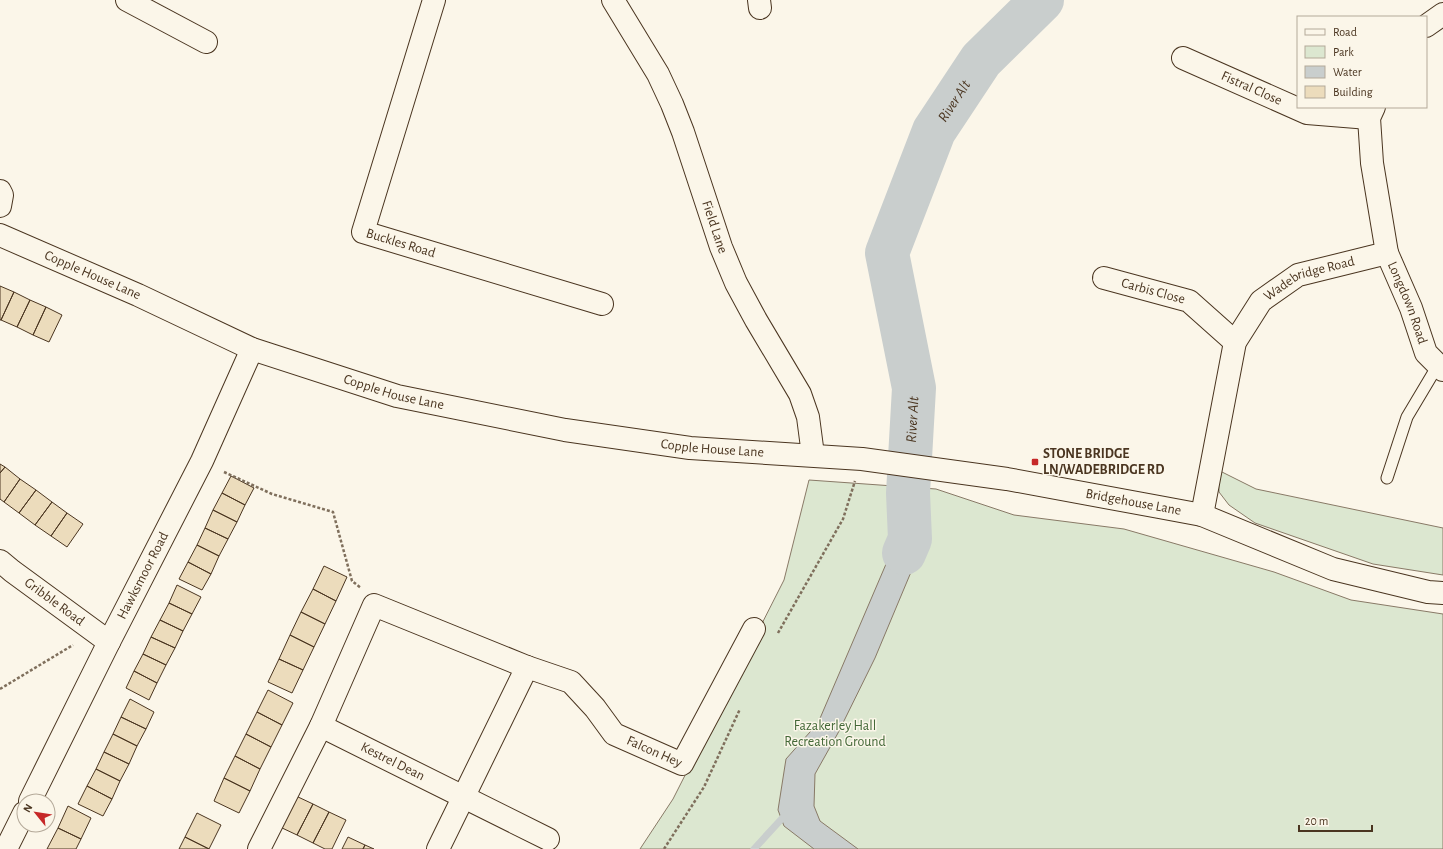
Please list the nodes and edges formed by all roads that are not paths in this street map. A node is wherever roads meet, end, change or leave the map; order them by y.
1 (126, 0) edge
2 (434, 0) edge
3 (613, 0) edge
4 (1443, 14) edge
5 (1427, 25) edge
6 (206, 42) dead end
7 (1183, 58) dead end
8 (1372, 112) edge
9 (0, 191) edge
10 (0, 206) edge
11 (0, 235) edge
12 (1387, 253) junction
13 (1104, 278) dead end
14 (602, 304) dead end
15 (1235, 342) junction
16 (252, 349) junction
17 (1440, 368) edge
18 (812, 455) junction
19 (1387, 478) dead end
20 (1202, 515) junction
21 (0, 561) edge
22 (1443, 593) edge
23 (754, 630) dead end
24 (109, 642) junction
25 (527, 667) junction
26 (321, 726) junction
27 (34, 793) edge
28 (464, 796) junction
29 (16, 829) edge
30 (548, 838) dead end
31 (6, 849) edge
32 (259, 849) edge
33 (438, 849) edge

1 - 6 street
2 - 14 street, Buckles Road
3 - 18 street, Field Lane
4 - 5 street
7 - 8 street, Fistral Close
8 - 12 street
9 - 10 street
11 - 16 street, Copple House Lane
12 - 15 street, Wadebridge Road
12 - 17 street, Longdown Road
13 - 15 street, Carbis Close
15 - 20 street, Wadebridge Road
16 - 18 street, Copple House Lane
16 - 24 street, Hawksmoor Road
17 - 19 lane
18 - 20 street, Bridgehouse Lane
20 - 22 street, Bridgehouse Lane
21 - 24 street, Gribble Road
23 - 25 street, Falcon Hey
24 - 27 street, Hawksmoor Road
25 - 26 street, Falcon Hey
25 - 28 street
26 - 28 street, Kestrel Dean
26 - 32 street
28 - 30 street
28 - 33 street
29 - 31 street

